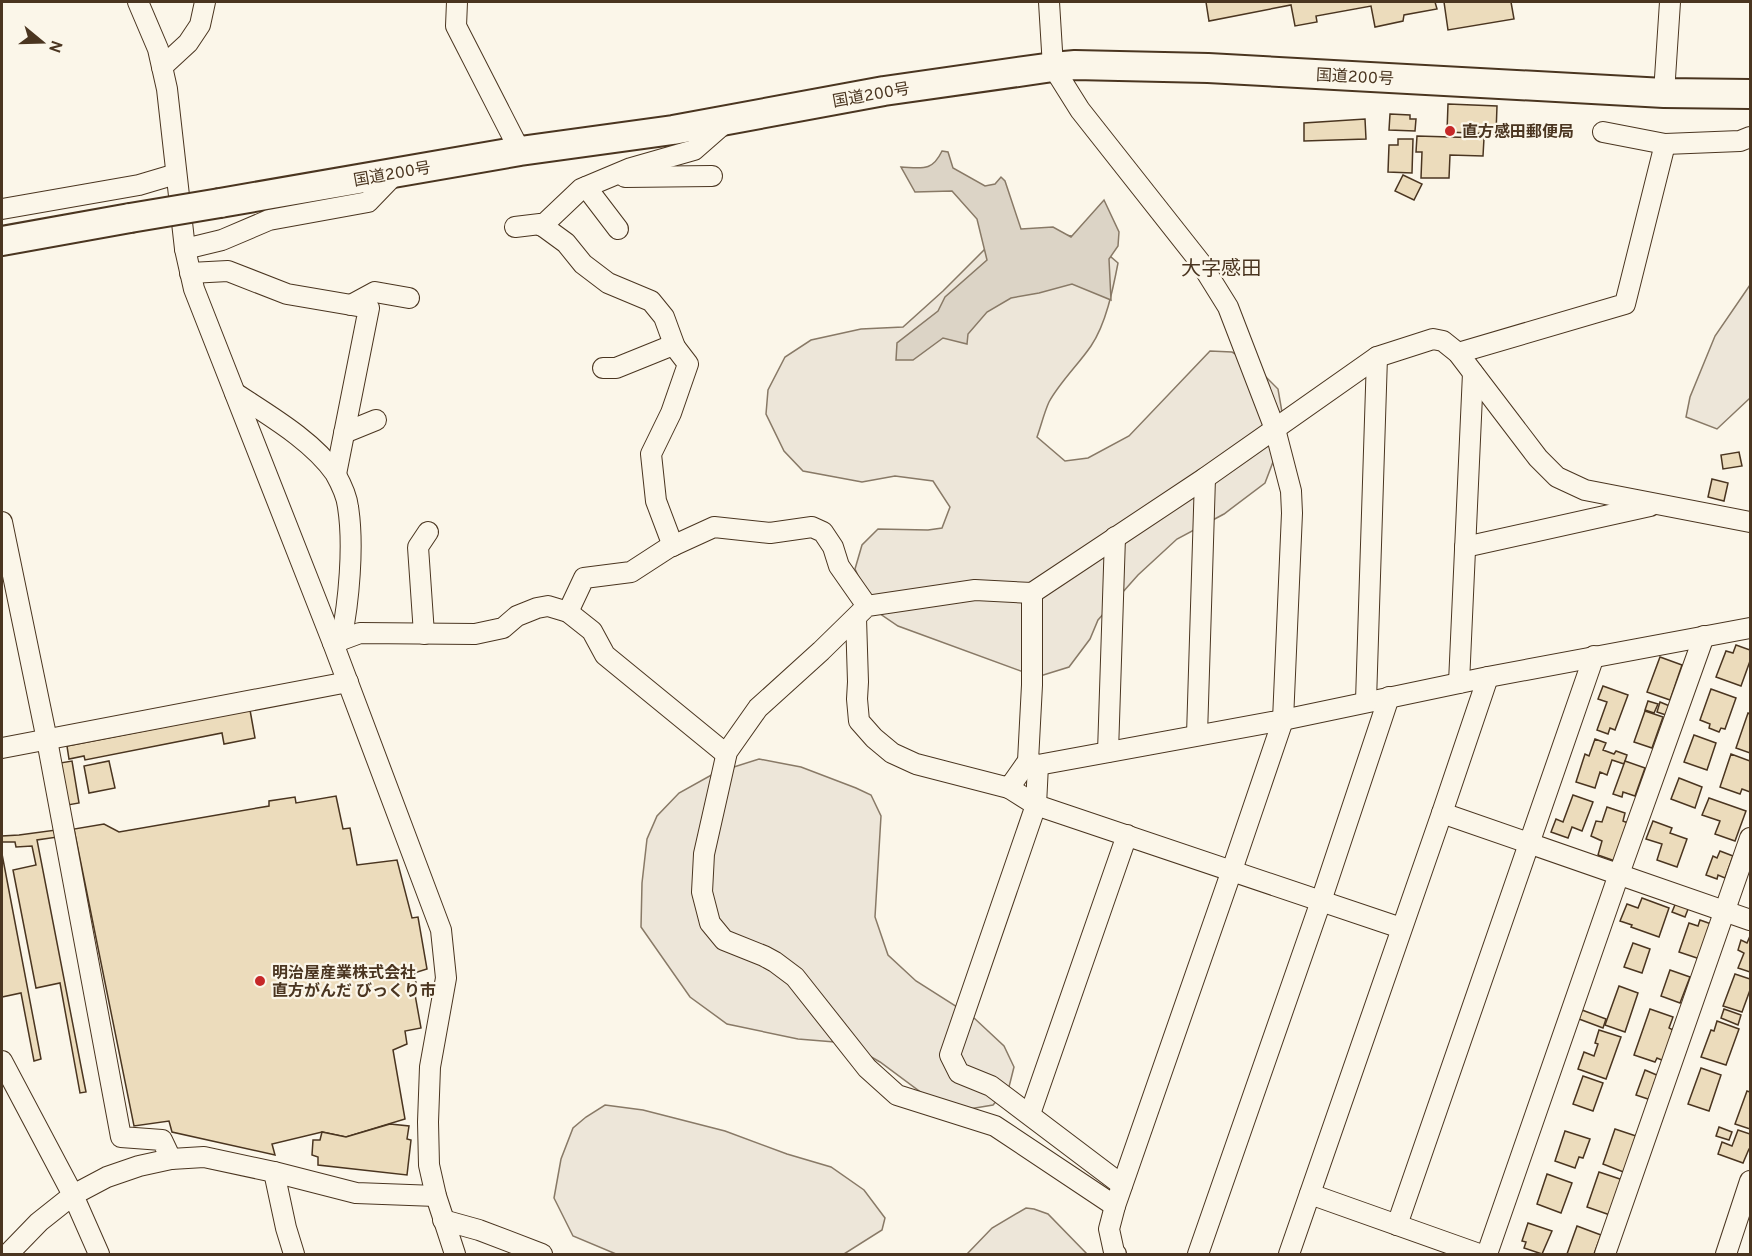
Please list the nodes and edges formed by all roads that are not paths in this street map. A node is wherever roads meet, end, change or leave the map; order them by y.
1 (138, 2) edge
2 (205, 2) edge
3 (457, 2) edge
4 (1049, 2) edge
5 (1670, 2) edge
6 (162, 67) junction
7 (1053, 67) junction
8 (1664, 93) junction
9 (1750, 94) edge
10 (729, 120) junction
11 (1603, 132) dead end
12 (1750, 137) edge
13 (1665, 144) junction
14 (520, 151) junction
15 (396, 172) junction
16 (176, 174) junction
17 (712, 176) dead end
18 (610, 177) junction
19 (586, 187) junction
20 (2, 209) edge
21 (542, 226) junction
22 (515, 228) dead end
23 (618, 229) dead end
24 (2, 241) edge
25 (185, 249) junction
26 (190, 273) junction
27 (409, 298) dead end
28 (351, 305) junction
29 (675, 347) junction
30 (1458, 353) junction
31 (1377, 357) junction
32 (603, 368) dead end
33 (1473, 373) junction
34 (235, 393) junction
35 (376, 420) dead end
36 (1275, 429) junction
37 (344, 433) junction
38 (336, 474) junction
39 (1205, 478) junction
40 (1660, 504) junction
41 (2, 522) edge
42 (1750, 522) edge
43 (428, 532) dead end
44 (1115, 537) junction
45 (673, 546) junction
46 (1465, 547) junction
47 (1032, 593) junction
48 (568, 612) junction
49 (861, 612) junction
50 (1750, 628) edge
51 (424, 634) junction
52 (1704, 636) junction
53 (337, 641) junction
54 (1594, 656) junction
55 (1488, 677) junction
56 (348, 682) junction
57 (1459, 683) junction
58 (1389, 697) junction
59 (1366, 701) junction
60 (1283, 720) junction
61 (1197, 735) junction
62 (47, 740) junction
63 (2, 748) edge
64 (1108, 752) junction
65 (726, 754) junction
66 (1033, 763) junction
67 (1008, 788) junction
68 (1036, 805) junction
69 (1442, 813) junction
70 (1127, 835) junction
71 (1750, 838) edge
72 (1529, 843) junction
73 (1232, 870) junction
74 (1619, 874) junction
75 (1321, 901) junction
76 (1725, 911) junction
77 (1750, 920) edge
78 (1401, 928) junction
79 (2, 1060) edge
80 (1030, 1114) junction
81 (171, 1159) junction
82 (274, 1172) junction
83 (1750, 1181) edge
84 (1122, 1185) junction
85 (1310, 1194) junction
86 (73, 1195) junction
87 (436, 1196) junction
88 (1115, 1206) junction
89 (443, 1220) junction
90 (1397, 1225) junction
91 (13, 1250) edge
92 (99, 1254) edge
93 (294, 1254) edge
94 (455, 1254) edge
95 (542, 1254) edge
96 (1116, 1254) edge
97 (1198, 1254) edge
98 (1289, 1254) edge
99 (1479, 1254) edge
100 (1487, 1254) edge
101 (1605, 1254) edge
102 (1726, 1254) edge

1 - 6 street
2 - 6 street
3 - 14 street
4 - 7 street
5 - 8 street
6 - 16 street
7 - 8 highway, 国道200号
7 - 10 highway, 国道200号
7 - 36 street
8 - 9 highway, 国道200号
10 - 14 highway, 国道200号
10 - 18 street
11 - 13 street
12 - 13 street
13 - 30 street
14 - 15 highway, 国道200号
15 - 24 highway, 国道200号, bridge
15 - 25 street
16 - 20 street
16 - 25 street
17 - 18 street
18 - 19 street
19 - 21 street
19 - 23 street
21 - 22 street
21 - 29 street
25 - 26 street
26 - 28 street
26 - 34 street
27 - 28 street
28 - 37 street
29 - 32 street
29 - 45 street
30 - 31 street
30 - 33 street
31 - 36 street
31 - 59 street
33 - 40 street
33 - 46 street
34 - 38 street
34 - 53 street
35 - 37 street
36 - 39 street
36 - 60 street
37 - 38 street
38 - 53 street
39 - 44 street
39 - 61 street
40 - 42 street
40 - 46 street
41 - 62 street
43 - 51 street
44 - 47 street
44 - 64 street
45 - 48 street
45 - 49 street
46 - 57 street
47 - 49 street
47 - 66 street
48 - 51 street
48 - 65 street
49 - 65 street
49 - 67 street
50 - 52 street
51 - 53 street
52 - 54 street
52 - 74 street
53 - 56 street
54 - 55 street
54 - 72 street
55 - 57 street
55 - 69 street
56 - 62 street
56 - 87 street
57 - 58 street
58 - 59 street
58 - 75 street
59 - 60 street
60 - 61 street
60 - 73 street
61 - 64 street
62 - 63 street
62 - 81 street
64 - 66 street
65 - 88 street
66 - 67 street
66 - 68 street
67 - 68 street
68 - 70 street
68 - 80 street
69 - 72 street
69 - 78 street
70 - 73 street
70 - 80 street
71 - 76 street
72 - 74 street
72 - 90 street
73 - 75 street
73 - 84 street
74 - 76 street
74 - 100 street
75 - 78 street
75 - 97 street
76 - 77 street
76 - 101 street
78 - 85 street
79 - 86 street
80 - 84 street
81 - 82 street
81 - 86 street
82 - 87 street
82 - 93 street
83 - 102 street
84 - 88 street
85 - 90 street
85 - 98 street
86 - 91 street
86 - 92 street
87 - 89 street
88 - 96 street
89 - 94 street
89 - 95 street
90 - 99 street

